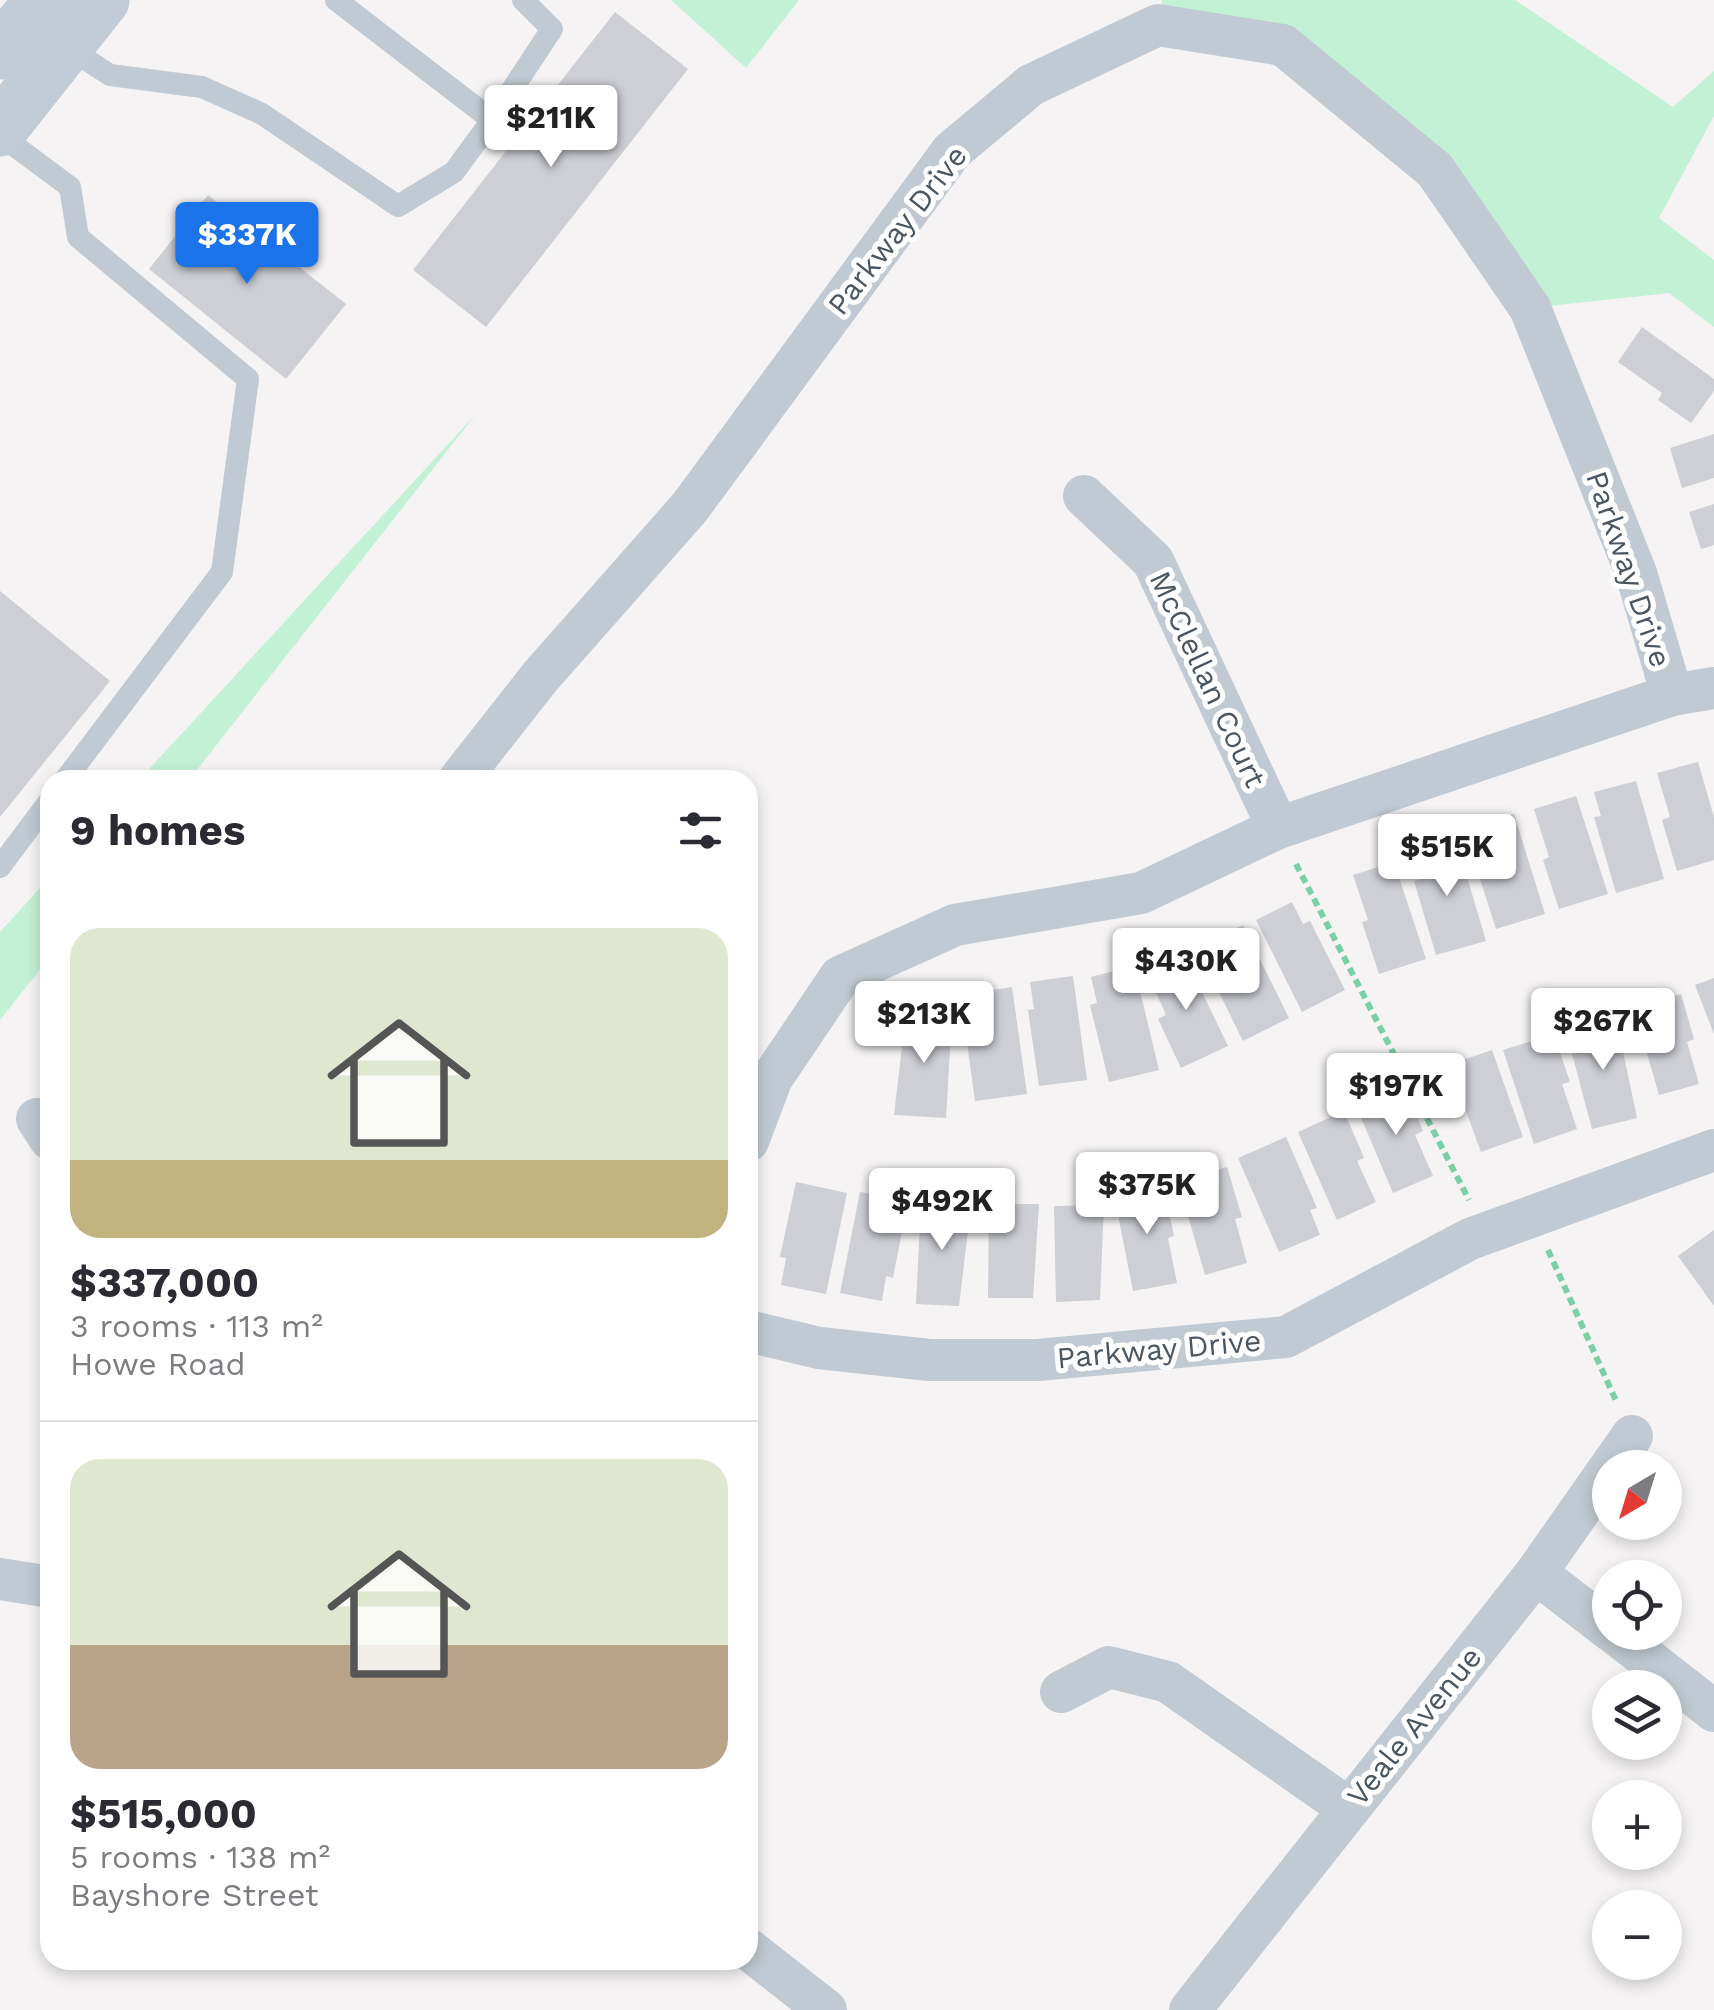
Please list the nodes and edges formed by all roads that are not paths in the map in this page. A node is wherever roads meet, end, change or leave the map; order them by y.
1 (102, 0) edge
2 (336, 0) edge
3 (524, 0) edge
4 (54, 23) edge
5 (0, 52) edge
6 (492, 120) junction
7 (0, 132) edge
8 (1084, 496) dead end
9 (1714, 688) edge
10 (1672, 696) junction
11 (73, 770) edge
12 (467, 770) edge
13 (40, 813) edge
14 (1278, 828) junction
15 (0, 867) edge
16 (758, 1115) edge
17 (1714, 1150) edge
18 (758, 1334) edge
19 (1632, 1436) road end
20 (1536, 1573) junction
21 (0, 1578) edge
22 (40, 1584) edge
23 (1592, 1616) edge
24 (1636, 1650) edge
25 (1061, 1692) dead end
26 (1714, 1710) edge
27 (1348, 1808) junction
28 (758, 1957) edge
29 (826, 2010) edge
30 (1190, 2010) edge

1 - 4 street
2 - 6 lane
3 - 6 lane
4 - 5 street
4 - 6 lane
4 - 7 street
7 - 11 lane
8 - 14 street, McClellan Court
9 - 10 street
10 - 12 street, Parkway Drive
10 - 14 street
13 - 15 lane
14 - 16 street
17 - 18 street, Parkway Drive
19 - 20 street, Veale Avenue
20 - 23 street
20 - 27 street, Veale Avenue
21 - 22 street
24 - 26 street
25 - 27 street
27 - 30 street, Veale Avenue
28 - 29 street

